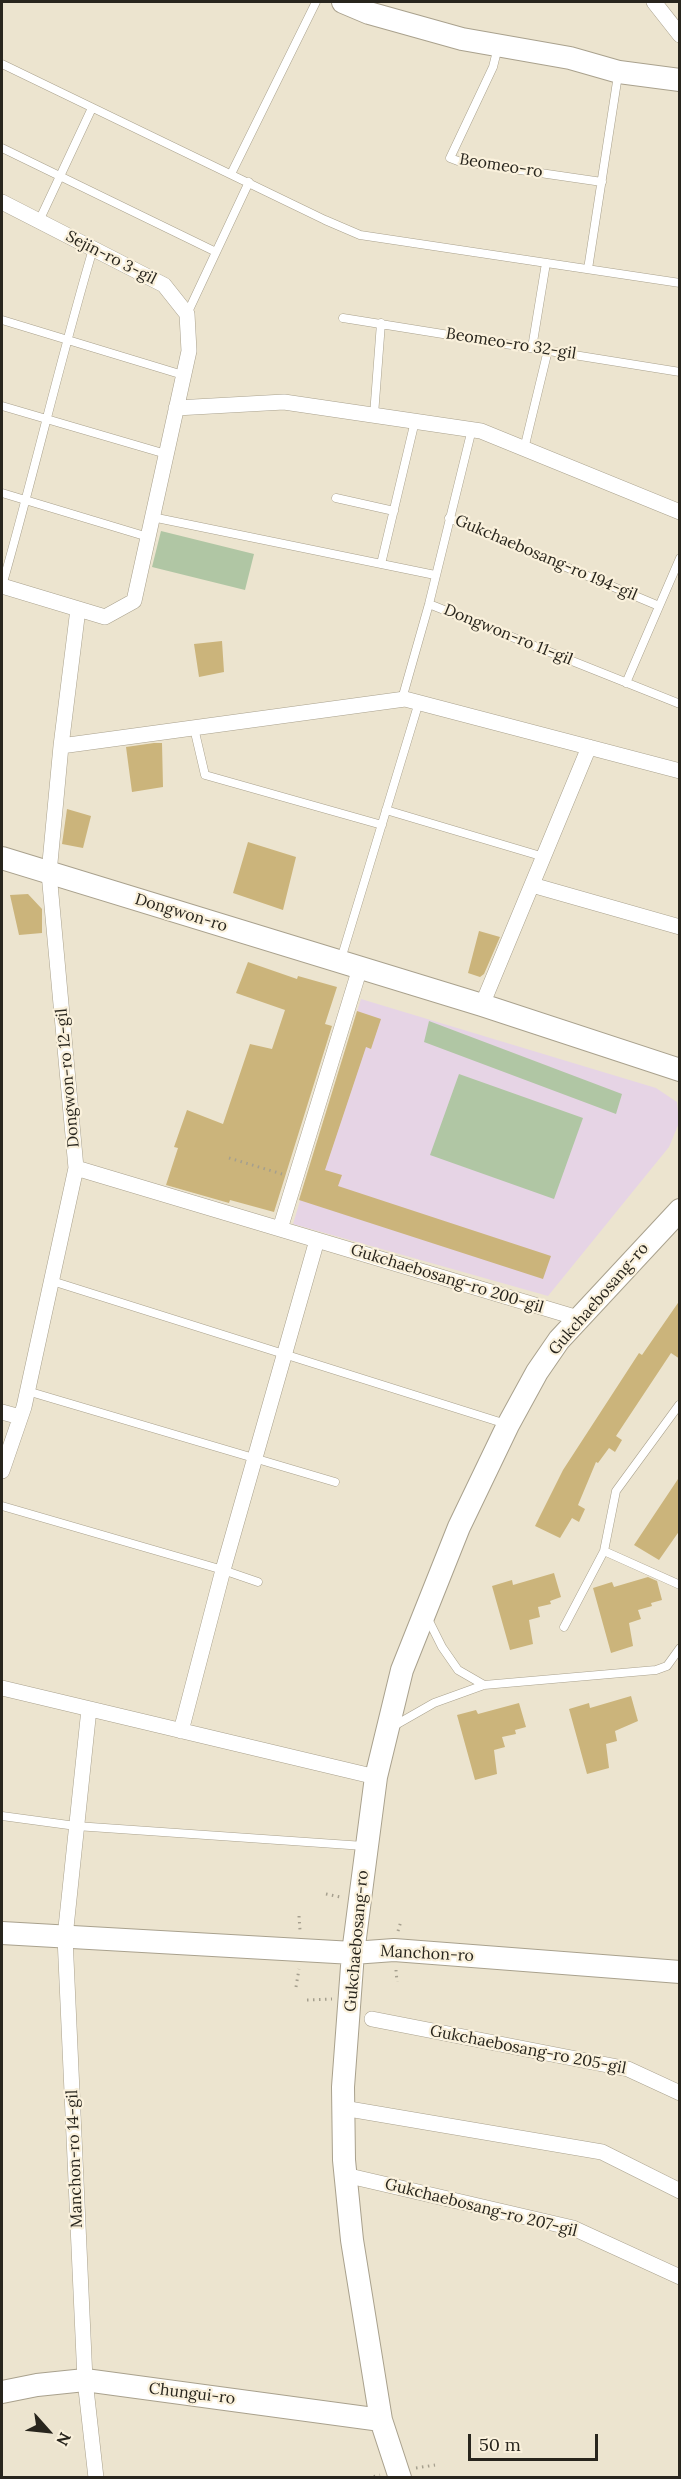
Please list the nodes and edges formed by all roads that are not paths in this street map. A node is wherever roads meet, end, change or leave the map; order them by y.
1 (316, 2) edge
2 (343, 2) edge
3 (654, 2) edge
4 (680, 35) edge
5 (498, 46) junction
6 (2, 64) edge
7 (619, 72) junction
8 (680, 80) edge
9 (92, 108) junction
10 (2, 148) edge
11 (231, 174) junction
12 (59, 177) junction
13 (249, 182) junction
14 (602, 182) junction
15 (2, 202) edge
16 (39, 221) junction
17 (93, 249) junction
18 (216, 252) junction
19 (546, 263) junction
20 (588, 269) junction
21 (680, 283) edge
22 (187, 314) junction
23 (343, 318) dead end
24 (2, 321) edge
25 (381, 323) junction
26 (66, 340) junction
27 (532, 348) junction
28 (548, 350) junction
29 (680, 372) edge
30 (183, 375) junction
31 (2, 406) edge
32 (176, 408) junction
33 (374, 415) junction
34 (46, 419) junction
35 (415, 421) junction
36 (472, 429) junction
37 (524, 449) junction
38 (166, 453) junction
39 (2, 493) edge
40 (336, 498) dead end
41 (27, 500) junction
42 (679, 507) edge
43 (394, 512) junction
44 (152, 517) junction
45 (449, 518) junction
46 (148, 537) junction
47 (680, 558) edge
48 (381, 564) junction
49 (435, 576) junction
50 (2, 586) edge
51 (429, 604) junction
52 (659, 606) junction
53 (78, 609) junction
54 (626, 683) junction
55 (402, 699) junction
56 (419, 702) junction
57 (680, 704) edge
58 (194, 728) junction
59 (61, 746) junction
60 (589, 747) junction
61 (680, 771) edge
62 (386, 810) junction
63 (382, 825) junction
64 (544, 857) junction
65 (2, 858) edge
66 (49, 873) junction
67 (532, 885) junction
68 (680, 927) edge
69 (350, 965) junction
70 (482, 1005) junction
71 (677, 1070) edge
72 (76, 1168) junction
73 (680, 1210) edge
74 (280, 1229) junction
75 (317, 1240) junction
76 (52, 1281) junction
77 (578, 1318) junction
78 (284, 1354) junction
79 (27, 1391) junction
80 (679, 1405) edge
81 (2, 1412) edge
82 (20, 1417) junction
83 (508, 1425) junction
84 (256, 1458) junction
85 (2, 1471) edge
86 (335, 1482) dead end
87 (2, 1506) edge
88 (604, 1551) junction
89 (223, 1570) junction
90 (258, 1582) dead end
91 (680, 1585) edge
92 (424, 1613) junction
93 (564, 1627) dead end
94 (680, 1648) edge
95 (484, 1685) junction
96 (2, 1688) edge
97 (89, 1709) junction
98 (387, 1730) junction
99 (181, 1731) junction
100 (376, 1777) junction
101 (2, 1816) edge
102 (76, 1826) junction
103 (366, 1846) junction
104 (2, 1933) edge
105 (65, 1937) junction
106 (353, 1953) junction
107 (680, 1972) edge
108 (372, 2019) dead end
109 (680, 2093) edge
110 (343, 2108) junction
111 (345, 2175) junction
112 (680, 2191) edge
113 (680, 2277) edge
114 (85, 2380) junction
115 (2, 2392) edge
116 (381, 2420) junction
117 (96, 2478) edge
118 (400, 2478) edge

1 - 11 lane
2 - 5 main road
3 - 4 street
5 - 7 main road
5 - 14 lane, Beomeo-ro
6 - 9 lane
7 - 8 main road
7 - 14 lane
9 - 11 lane
9 - 12 lane
10 - 12 lane
11 - 13 lane
12 - 16 lane
12 - 18 lane
13 - 18 lane
13 - 19 lane
14 - 20 lane
15 - 16 street, Sejin-ro 3-gil
16 - 17 street, Sejin-ro 3-gil
17 - 22 street, Sejin-ro 3-gil
17 - 26 lane
18 - 22 lane
19 - 20 lane
19 - 27 lane
20 - 21 lane
22 - 30 street
23 - 25 lane, Beomeo-ro 32-gil
24 - 26 lane
25 - 27 lane, Beomeo-ro 32-gil
25 - 33 lane
26 - 30 lane
26 - 34 lane
27 - 28 lane, Beomeo-ro 32-gil
28 - 29 lane, Beomeo-ro 32-gil
28 - 37 lane
30 - 32 street
31 - 34 lane
32 - 33 street
32 - 38 street
33 - 35 street
34 - 38 lane
34 - 41 lane
35 - 36 street
35 - 43 lane
36 - 37 street
36 - 45 lane, Gukchaebosang-ro 194-gil
37 - 42 street
38 - 44 street
39 - 41 lane
40 - 43 lane
41 - 46 lane
41 - 50 lane
43 - 48 lane
44 - 46 street
44 - 48 lane
45 - 49 lane
45 - 52 lane, Gukchaebosang-ro 194-gil
46 - 53 street
47 - 52 lane
48 - 49 lane
49 - 51 lane
50 - 53 street
51 - 54 lane, Dongwon-ro 11-gil
51 - 55 lane, Dongwon-ro 11-gil
52 - 54 lane
53 - 59 street
54 - 57 lane, Dongwon-ro 11-gil
55 - 56 street
55 - 58 street
56 - 60 street
56 - 62 lane
58 - 59 street
58 - 63 lane
59 - 66 street
60 - 61 street
60 - 64 street
62 - 63 lane
62 - 64 lane
63 - 69 lane
64 - 67 street
65 - 66 main road, Dongwon-ro
66 - 69 main road, Dongwon-ro
66 - 72 street, Dongwon-ro 12-gil
67 - 68 street
67 - 70 street
69 - 70 main road, Dongwon-ro
69 - 74 street
70 - 71 main road, Dongwon-ro
72 - 74 street, Gukchaebosang-ro 200-gil
72 - 76 street, Dongwon-ro 12-gil
73 - 77 main road, Gukchaebosang-ro
74 - 75 street, Gukchaebosang-ro 200-gil
75 - 77 street, Gukchaebosang-ro 200-gil
75 - 78 street
76 - 78 lane
76 - 79 street, Dongwon-ro 12-gil
77 - 83 main road, Gukchaebosang-ro
78 - 83 lane
78 - 84 street
79 - 82 street, Dongwon-ro 12-gil
79 - 84 lane
80 - 88 lane
81 - 82 street
82 - 85 street, Dongwon-ro 12-gil
83 - 92 main road, Gukchaebosang-ro
84 - 86 lane
84 - 89 street
87 - 89 lane
88 - 91 lane
88 - 93 lane
89 - 90 lane
89 - 99 street
92 - 95 lane
92 - 98 main road, Gukchaebosang-ro
94 - 95 lane
95 - 98 lane
96 - 97 street
97 - 99 street
97 - 102 street
98 - 100 main road, Gukchaebosang-ro
99 - 100 street
100 - 103 main road, Gukchaebosang-ro
101 - 102 lane
102 - 103 lane
102 - 105 street
103 - 106 main road, Gukchaebosang-ro
104 - 105 main road, Manchon-ro
105 - 106 main road, Manchon-ro
105 - 114 street, Manchon-ro 14-gil
106 - 107 main road, Manchon-ro
106 - 110 main road, Gukchaebosang-ro
108 - 109 street, Gukchaebosang-ro 205-gil
110 - 111 main road, Gukchaebosang-ro
110 - 112 street
111 - 113 street, Gukchaebosang-ro 207-gil
111 - 116 main road, Gukchaebosang-ro
114 - 115 main road, Chungui-ro
114 - 116 main road, Chungui-ro
114 - 117 street, Manchon-ro 14-gil
116 - 118 main road, Gukchaebosang-ro

